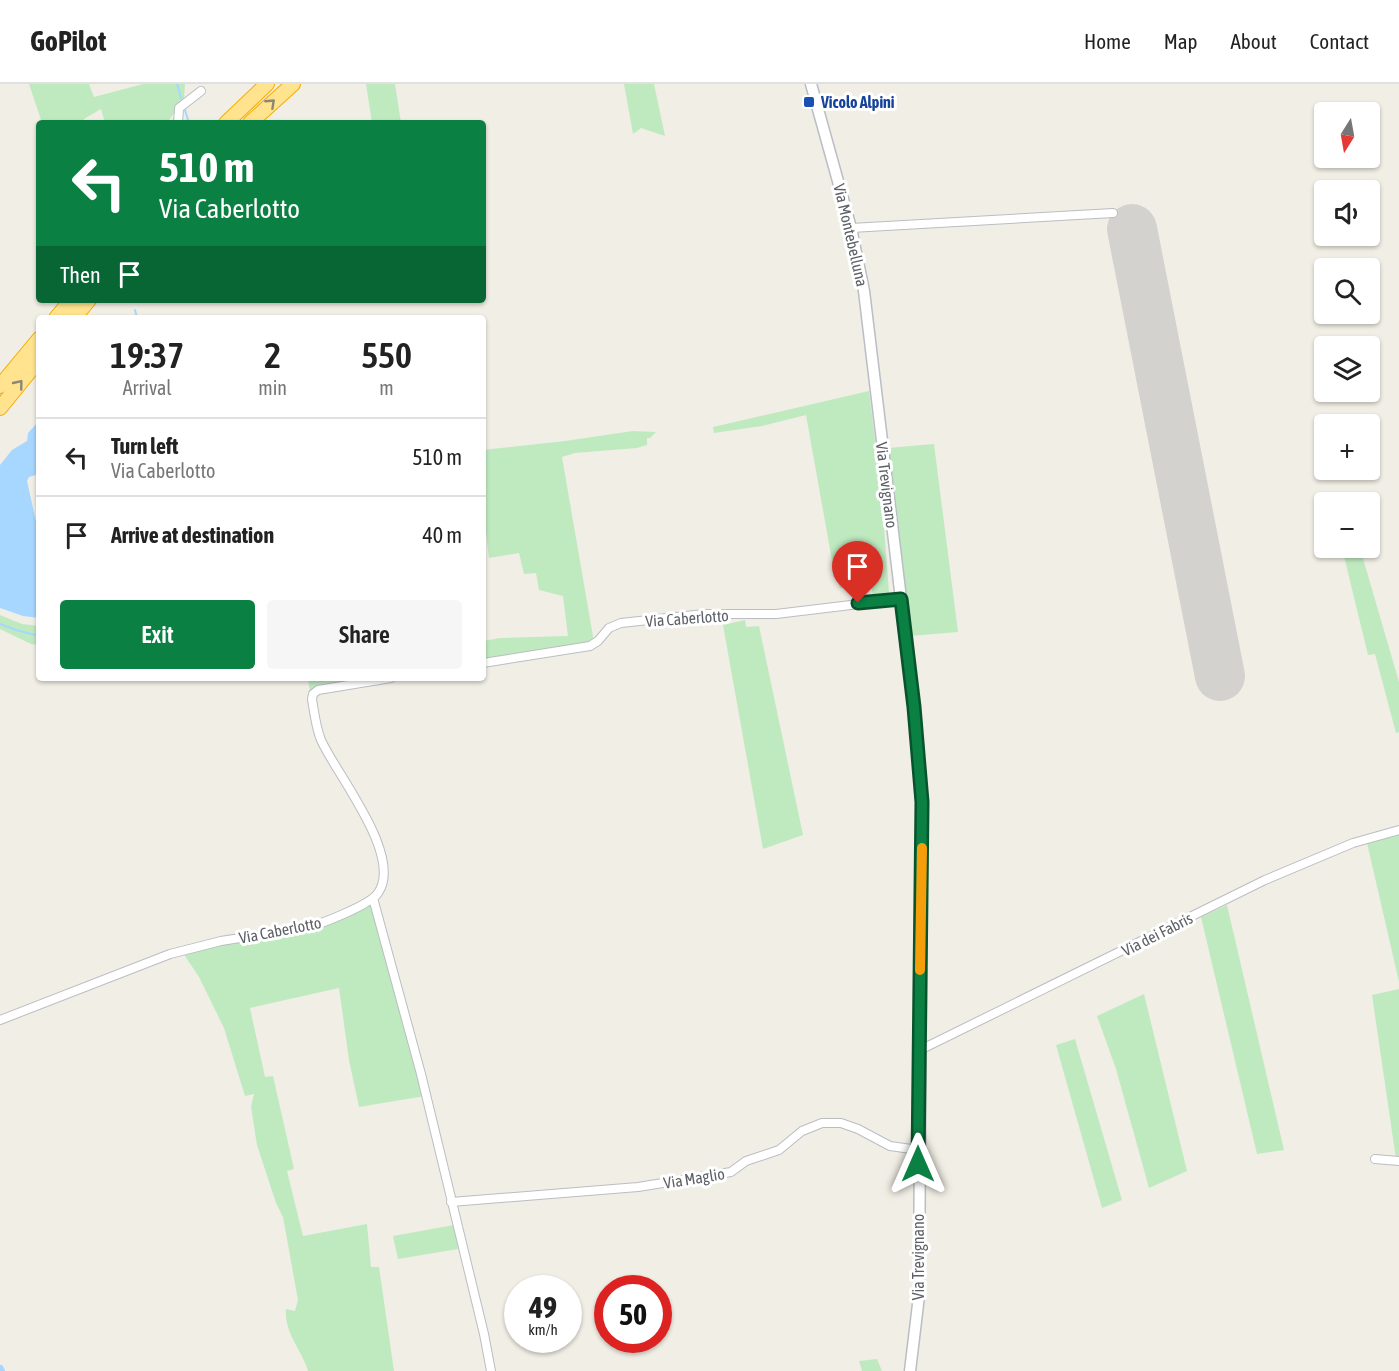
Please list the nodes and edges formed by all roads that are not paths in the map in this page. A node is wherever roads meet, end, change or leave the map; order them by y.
1 (267, 84) edge
2 (293, 84) edge
3 (811, 84) edge
4 (201, 91) dead end
5 (178, 120) edge
6 (229, 120) edge
7 (253, 120) edge
8 (1113, 213) dead end
9 (851, 228) junction
10 (68, 303) edge
11 (86, 303) edge
12 (58, 315) edge
13 (76, 315) edge
14 (36, 343) edge
15 (36, 364) edge
16 (0, 386) edge
17 (875, 390) joint
18 (0, 408) edge
19 (901, 599) junction
20 (486, 663) edge
21 (373, 681) edge
22 (1399, 830) edge
23 (373, 898) junction
24 (0, 1020) edge
25 (920, 1050) junction
26 (918, 1150) junction
27 (1375, 1159) dead end
28 (1399, 1161) edge
29 (451, 1202) junction
30 (490, 1371) edge
31 (910, 1371) edge

1 - 6 highway
7 -> 2 highway
3 - 9 main road, Via Montebelluna
4 - 5 street
8 - 9 street
9 - 17 main road, Via Montebelluna
10 - 12 highway
11 - 13 highway
14 - 16 highway
18 -> 15 highway
17 - 19 main road, Via Trevignano
19 - 20 street, Via Caberlotto
19 - 25 main road, Via Trevignano
21 - 23 street
22 - 25 street, Via dei Fabris
23 - 24 street, Via Caberlotto
23 - 29 street
25 - 26 main road, Via Trevignano
26 - 29 street, Via Maglio
26 - 31 main road, Via Trevignano
27 - 28 street
29 - 30 street

